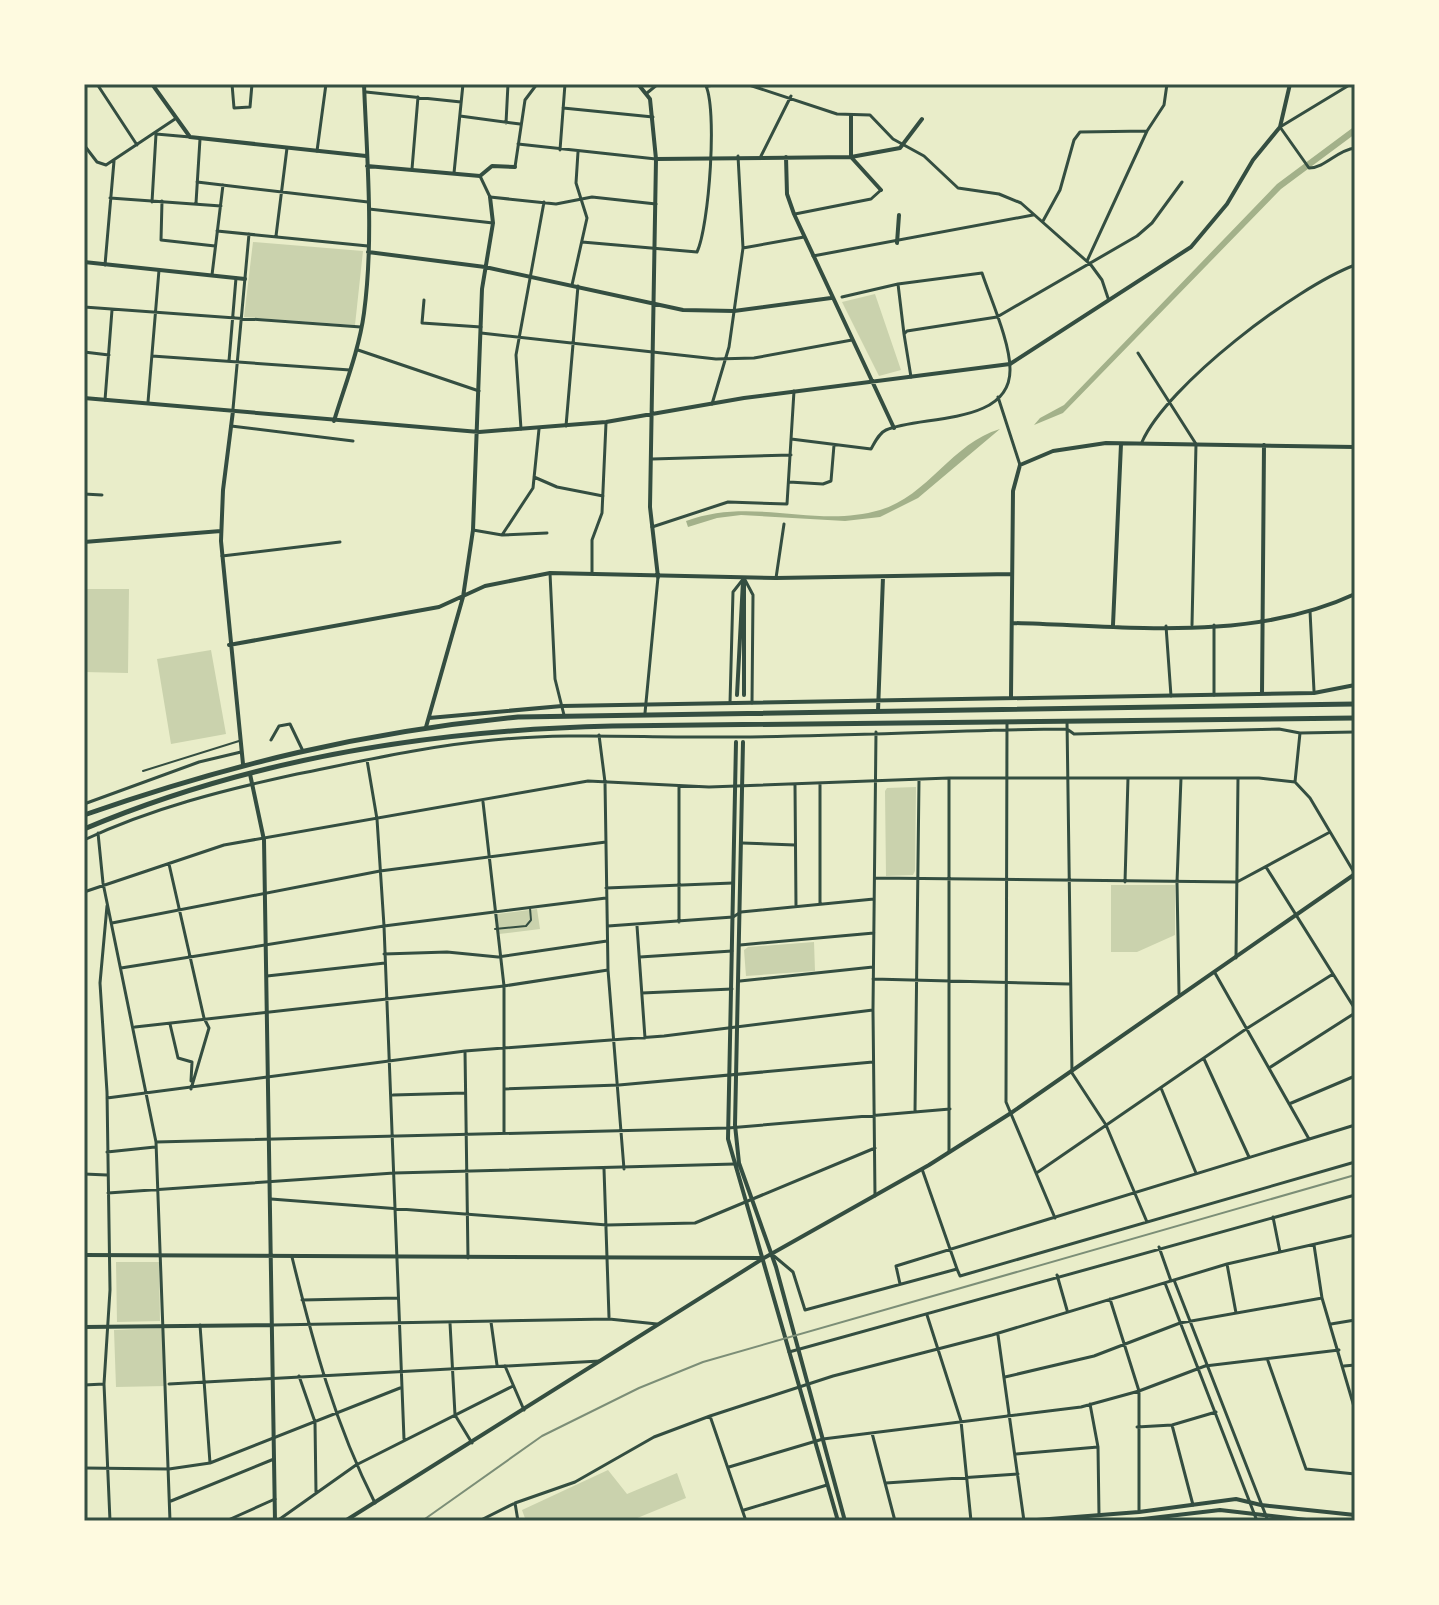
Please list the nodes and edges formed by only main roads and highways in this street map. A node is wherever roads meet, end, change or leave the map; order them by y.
1 (1355, 704) edge
2 (1355, 718) edge
3 (84, 815) edge
4 (84, 829) edge

1 - 3 highway
2 - 4 highway

